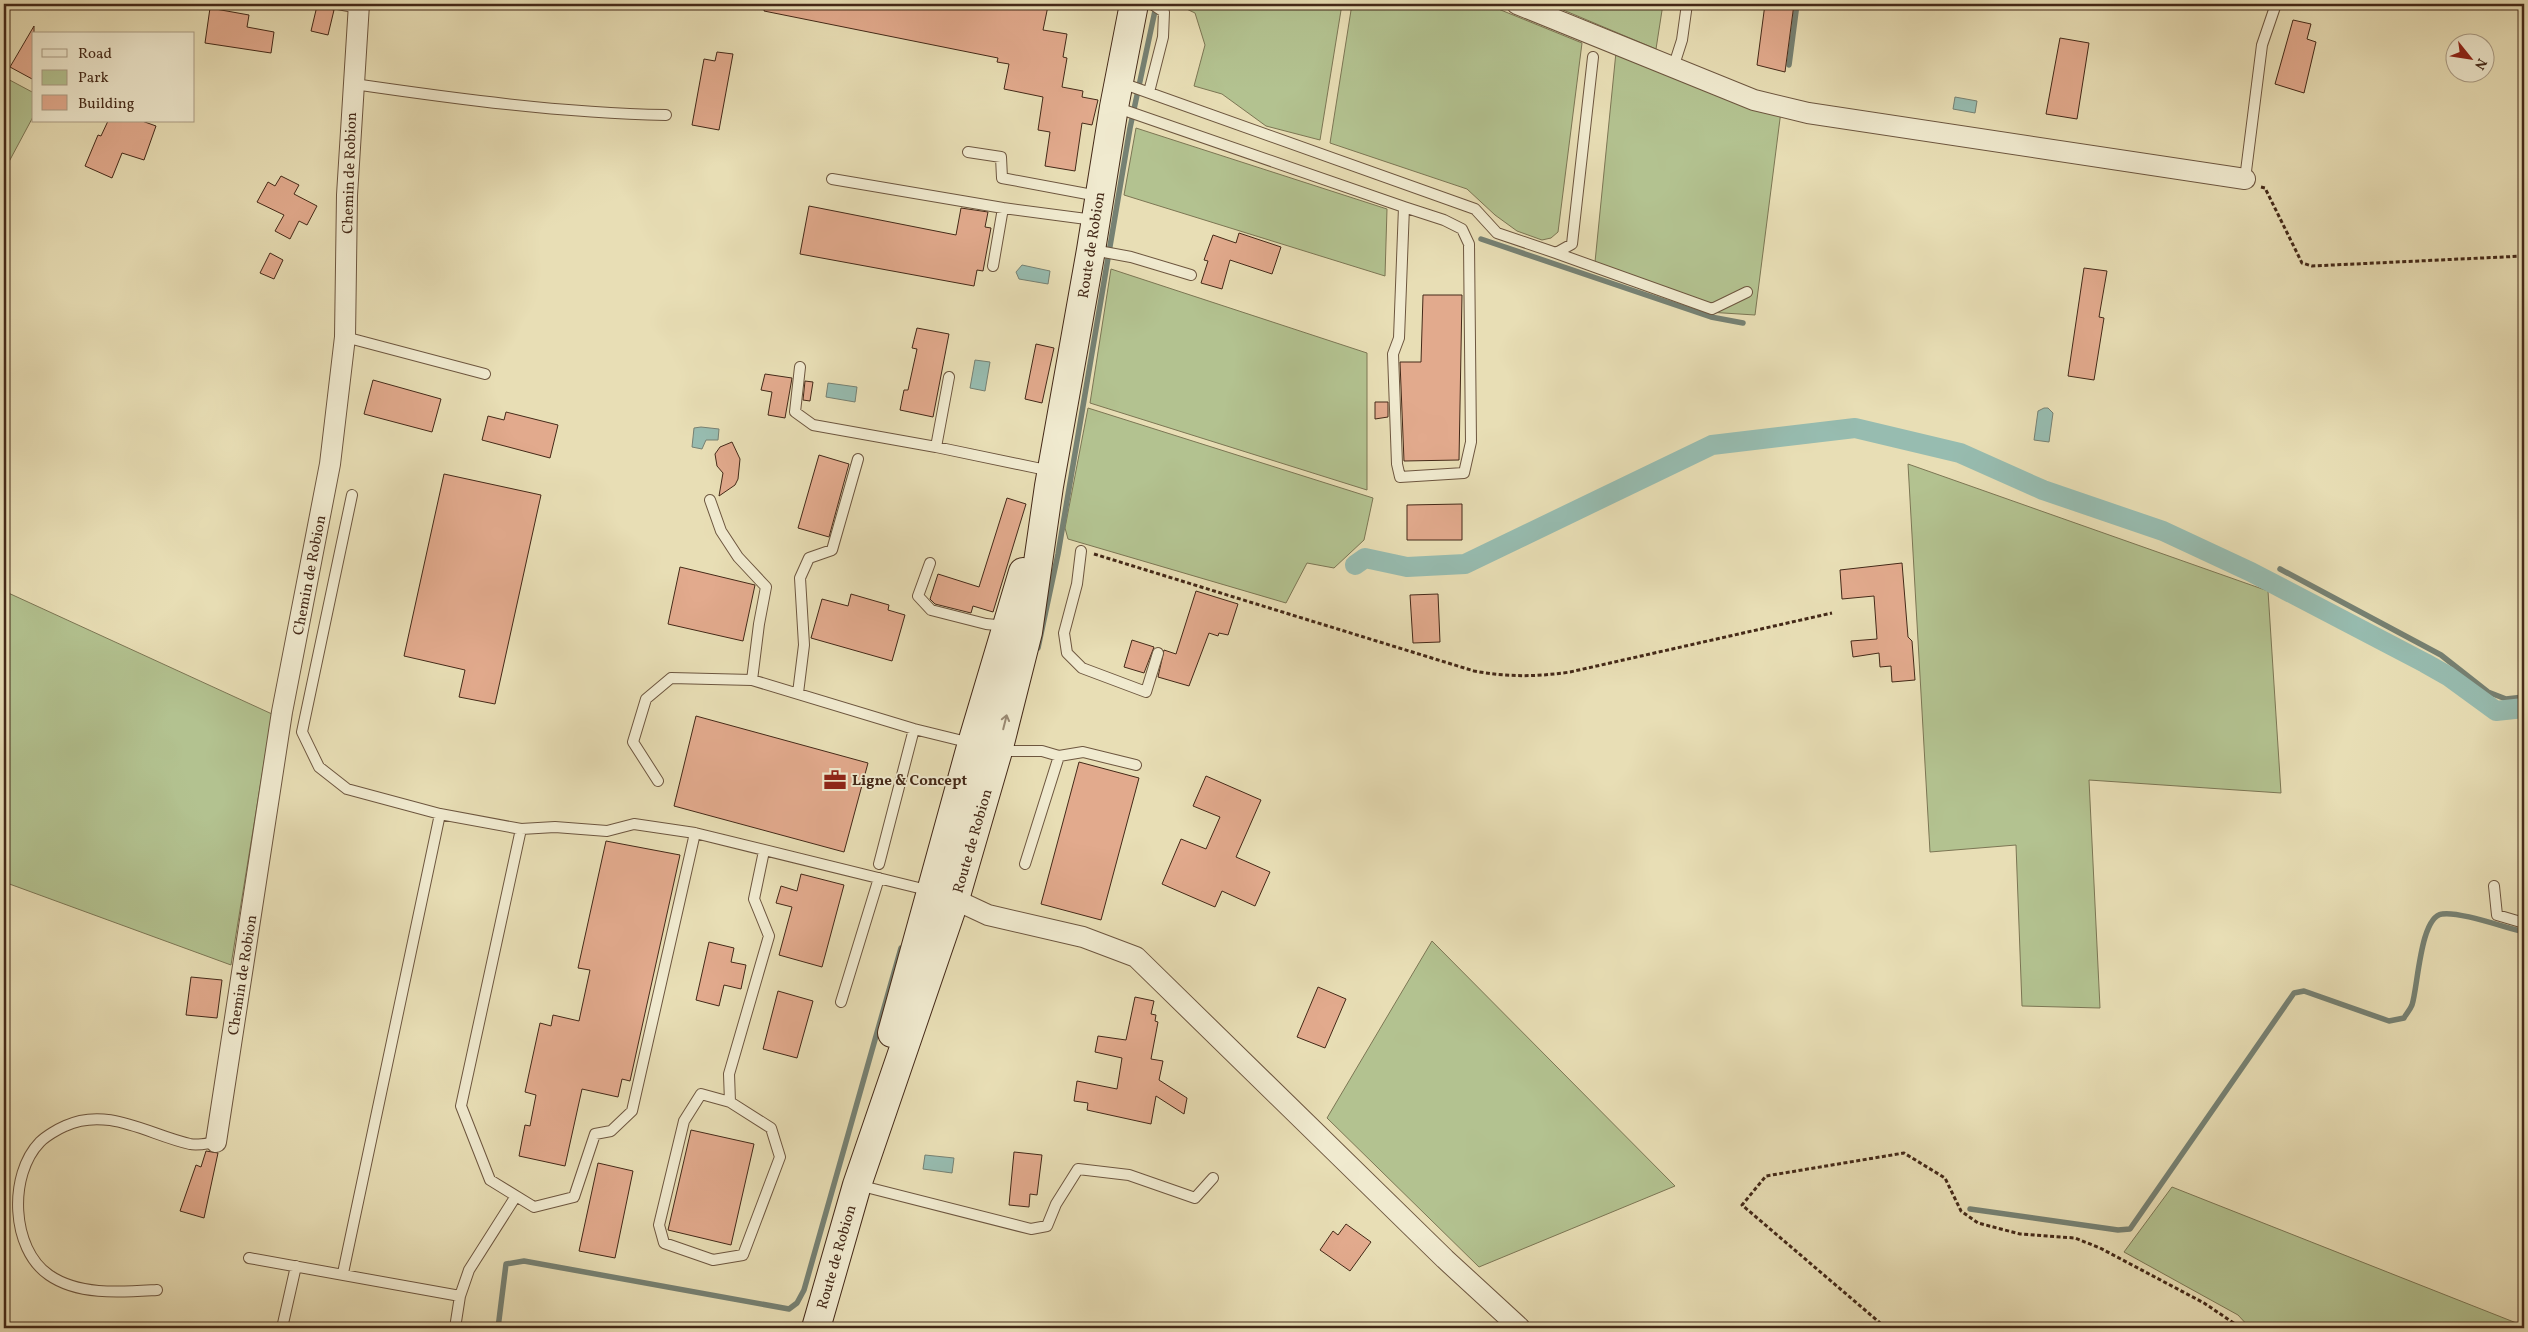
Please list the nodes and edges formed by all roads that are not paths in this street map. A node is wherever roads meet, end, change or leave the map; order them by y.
1 (338, 4) edge
2 (1134, 4) edge
3 (1152, 4) edge
4 (1517, 4) edge
5 (1687, 4) edge
6 (2276, 4) edge
7 (359, 6) edge
8 (1593, 58) dead end
9 (1673, 68) junction
10 (354, 84) junction
11 (1149, 92) junction
12 (1116, 95) junction
13 (666, 115) dead end
14 (968, 152) dead end
15 (832, 179) dead end
16 (2245, 179) joint
17 (1404, 207) junction
18 (1003, 208) junction
19 (1097, 208) junction
20 (1091, 250) junction
21 (1556, 253) junction
22 (993, 266) dead end
23 (1191, 275) dead end
24 (1747, 292) dead end
25 (345, 338) junction
26 (800, 367) dead end
27 (486, 374) dead end
28 (949, 377) dead end
29 (936, 447) junction
30 (858, 459) dead end
31 (1050, 479) junction
32 (352, 495) dead end
33 (710, 500) dead end
34 (1081, 551) road end
35 (930, 563) dead end
36 (1007, 626) junction
37 (1158, 653) dead end
38 (752, 680) junction
39 (798, 693) junction
40 (914, 729) junction
41 (985, 747) junction
42 (1060, 756) junction
43 (1136, 765) dead end
44 (658, 781) dead end
45 (440, 814) junction
46 (521, 829) junction
47 (695, 833) junction
48 (764, 851) junction
49 (879, 864) dead end
50 (1026, 864) dead end
51 (879, 878) junction
52 (2494, 886) dead end
53 (943, 897) junction
54 (936, 921) dead end
55 (2524, 923) edge
56 (841, 1002) dead end
57 (918, 1009) junction
58 (730, 1102) junction
59 (216, 1142) joint
60 (1213, 1178) dead end
61 (857, 1185) junction
62 (516, 1196) junction
63 (249, 1258) dead end
64 (296, 1266) junction
65 (343, 1273) junction
66 (157, 1290) dead end
67 (460, 1296) junction
68 (282, 1328) edge
69 (455, 1328) edge
70 (816, 1328) edge
71 (1520, 1328) edge

1 - 7 lane
2 - 12 main road, Route de Robion
3 - 11 lane
4 - 9 street
5 - 9 lane
6 - 16 lane
7 - 10 street, Chemin de Robion
8 - 21 lane
9 - 16 street
10 - 13 lane
10 - 25 street, Chemin de Robion
11 - 12 lane
11 - 21 lane
12 - 17 lane
12 - 19 main road, Route de Robion
14 - 19 lane
15 - 18 lane
17 - 17 lane
18 - 19 lane
18 - 22 lane
19 - 20 main road, Route de Robion
20 - 23 lane
20 - 31 main road, Route de Robion
21 - 24 lane
25 - 27 lane
25 - 59 street, Chemin de Robion
26 - 29 lane
28 - 29 lane
29 - 31 lane
30 - 39 lane
31 - 36 main road, Route de Robion
41 -> 31 main road, Route de Robion
32 - 45 lane
33 - 38 lane
34 - 37 lane
35 - 36 lane
36 - 41 main road, Route de Robion
38 - 39 lane
38 - 44 lane
39 - 40 lane
40 - 41 lane
40 - 49 lane
41 - 42 lane
41 - 53 main road, Route de Robion
41 - 53 main road, Route de Robion
42 - 43 lane
42 - 50 lane
45 - 46 lane
45 - 65 lane
46 - 47 lane
46 - 62 lane
47 - 48 lane
47 - 62 lane
48 - 51 lane
48 - 58 lane
51 - 53 lane
51 - 56 lane
52 - 55 lane
53 - 57 main road, Route de Robion
53 - 61 main road, Route de Robion
53 - 71 street
54 - 57 lane
57 - 61 main road, Route de Robion
58 - 58 lane
59 - 66 lane
60 - 61 lane
61 - 70 main road, Route de Robion
62 - 67 lane
63 - 64 lane
64 - 65 lane
64 - 68 lane
65 - 67 lane
67 - 69 lane

